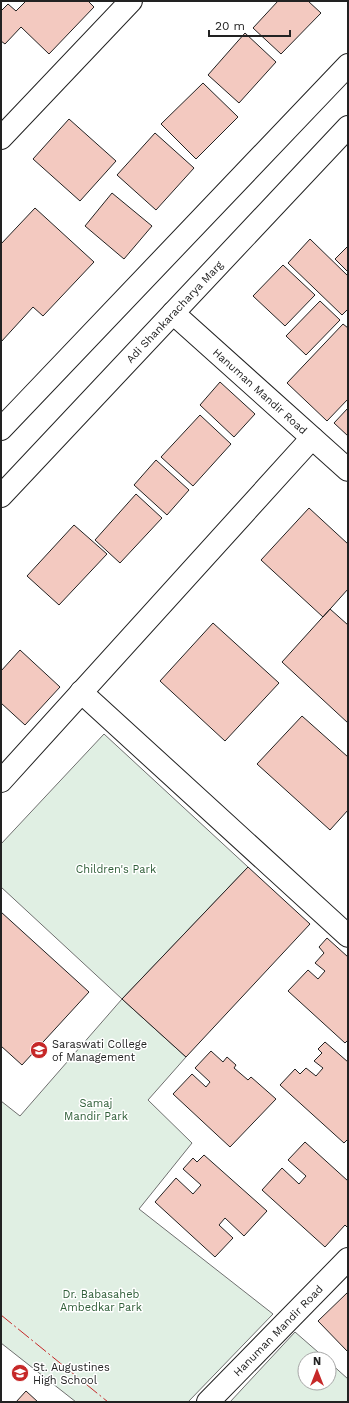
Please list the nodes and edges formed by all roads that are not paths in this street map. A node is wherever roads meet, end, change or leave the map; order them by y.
1 (131, 1) edge
2 (348, 65) edge
3 (348, 127) edge
4 (1, 138) edge
5 (173, 313) junction
6 (1, 429) edge
7 (312, 438) junction
8 (348, 470) edge
9 (1, 496) edge
10 (81, 692) junction
11 (1, 781) edge
12 (348, 936) edge
13 (348, 1259) edge
14 (208, 1402) edge

1 - 4 street
2 - 6 street
3 - 5 street, Adi Shankaracharya Marg
5 - 7 street, Hanuman Mandir Road
5 - 9 street, Adi Shankaracharya Marg
7 - 8 street, Hanuman Mandir Road
7 - 10 street
10 - 11 street
10 - 12 street
13 - 14 street, Hanuman Mandir Road

